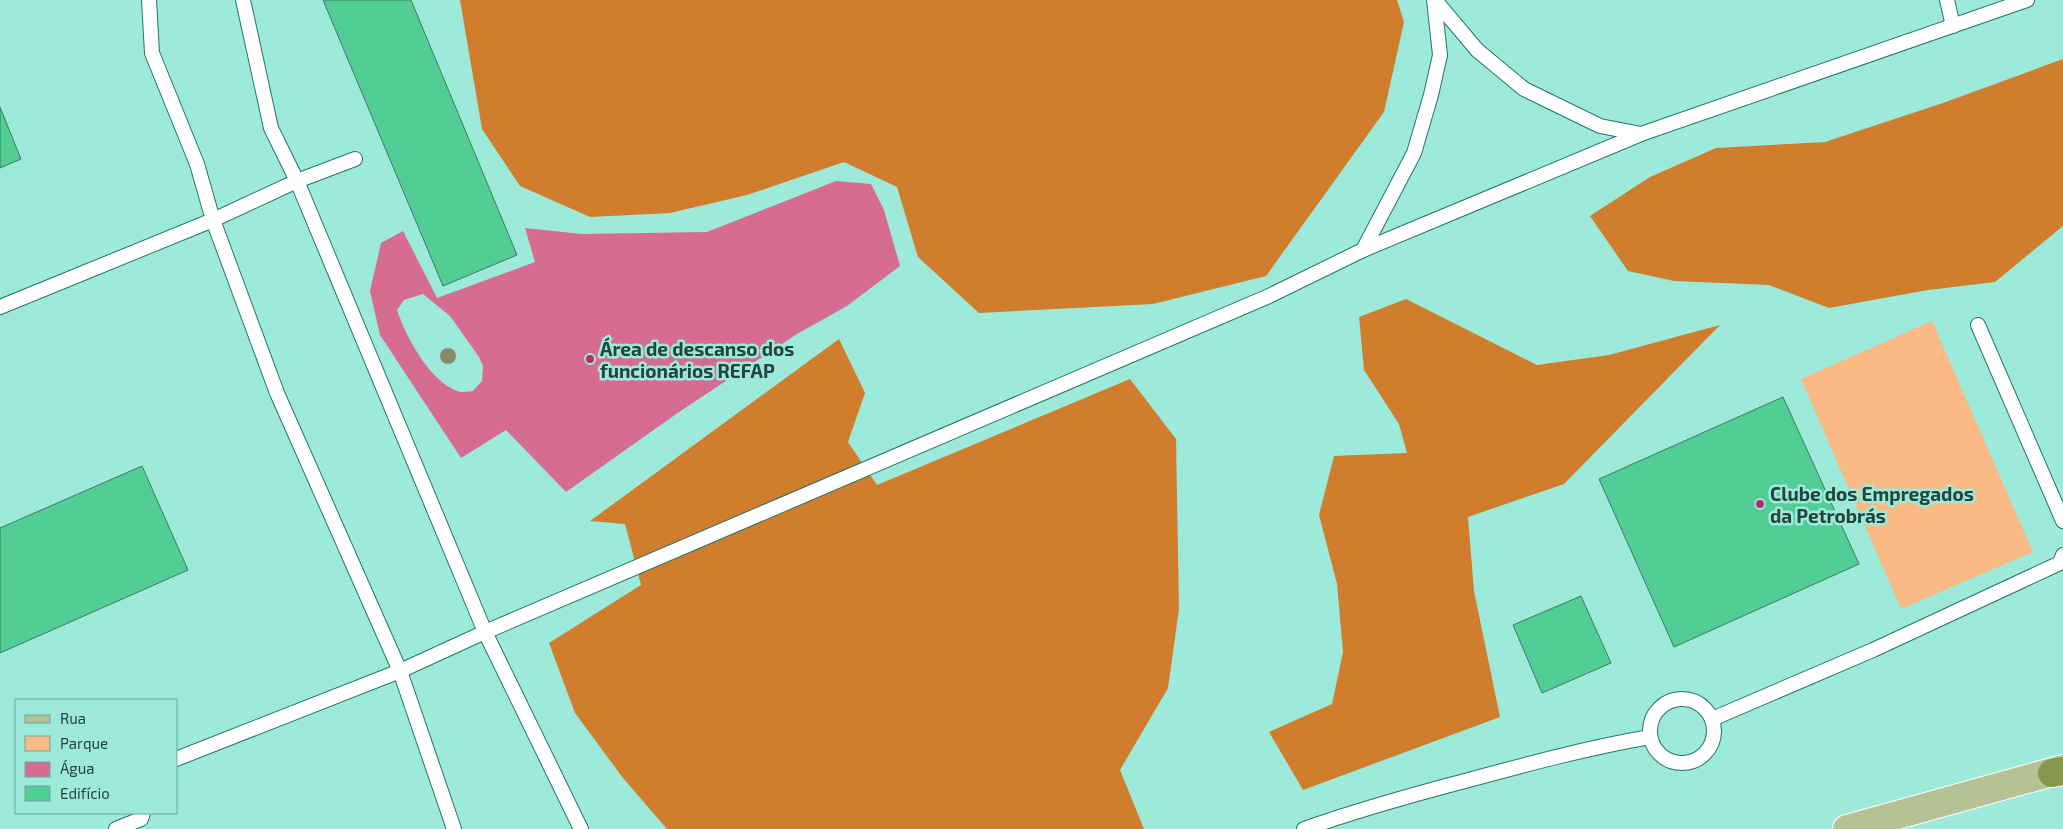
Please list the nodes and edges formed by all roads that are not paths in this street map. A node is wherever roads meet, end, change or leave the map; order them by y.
1 (149, 0) edge
2 (242, 0) edge
3 (1434, 0) edge
4 (1947, 0) edge
5 (2027, 0) edge
6 (1953, 26) junction
7 (1641, 134) junction
8 (355, 159) dead end
9 (297, 181) junction
10 (214, 220) junction
11 (1363, 250) junction
12 (0, 307) edge
13 (1978, 325) dead end
14 (2063, 521) edge
15 (2063, 555) edge
16 (485, 632) junction
17 (400, 671) junction
18 (1712, 719) junction
19 (1650, 737) junction
20 (178, 758) edge
21 (2059, 771) edge
22 (143, 814) edge
23 (116, 829) edge
24 (454, 829) edge
25 (581, 829) edge
26 (1304, 829) edge
27 (1847, 829) edge

1 - 10 lane
2 - 9 lane
3 - 7 lane
3 - 11 lane
4 - 6 lane
5 - 6 lane
6 - 7 lane
7 - 11 lane
8 - 9 lane
9 - 10 lane
9 - 16 lane
10 - 12 lane
10 - 17 lane
11 - 16 lane
13 - 14 lane
15 - 18 lane
16 - 17 lane
16 - 25 lane
17 - 20 lane
17 - 24 lane
18 - 19 lane
18 - 19 lane
19 - 26 lane
21 - 27 main road
22 - 23 lane

